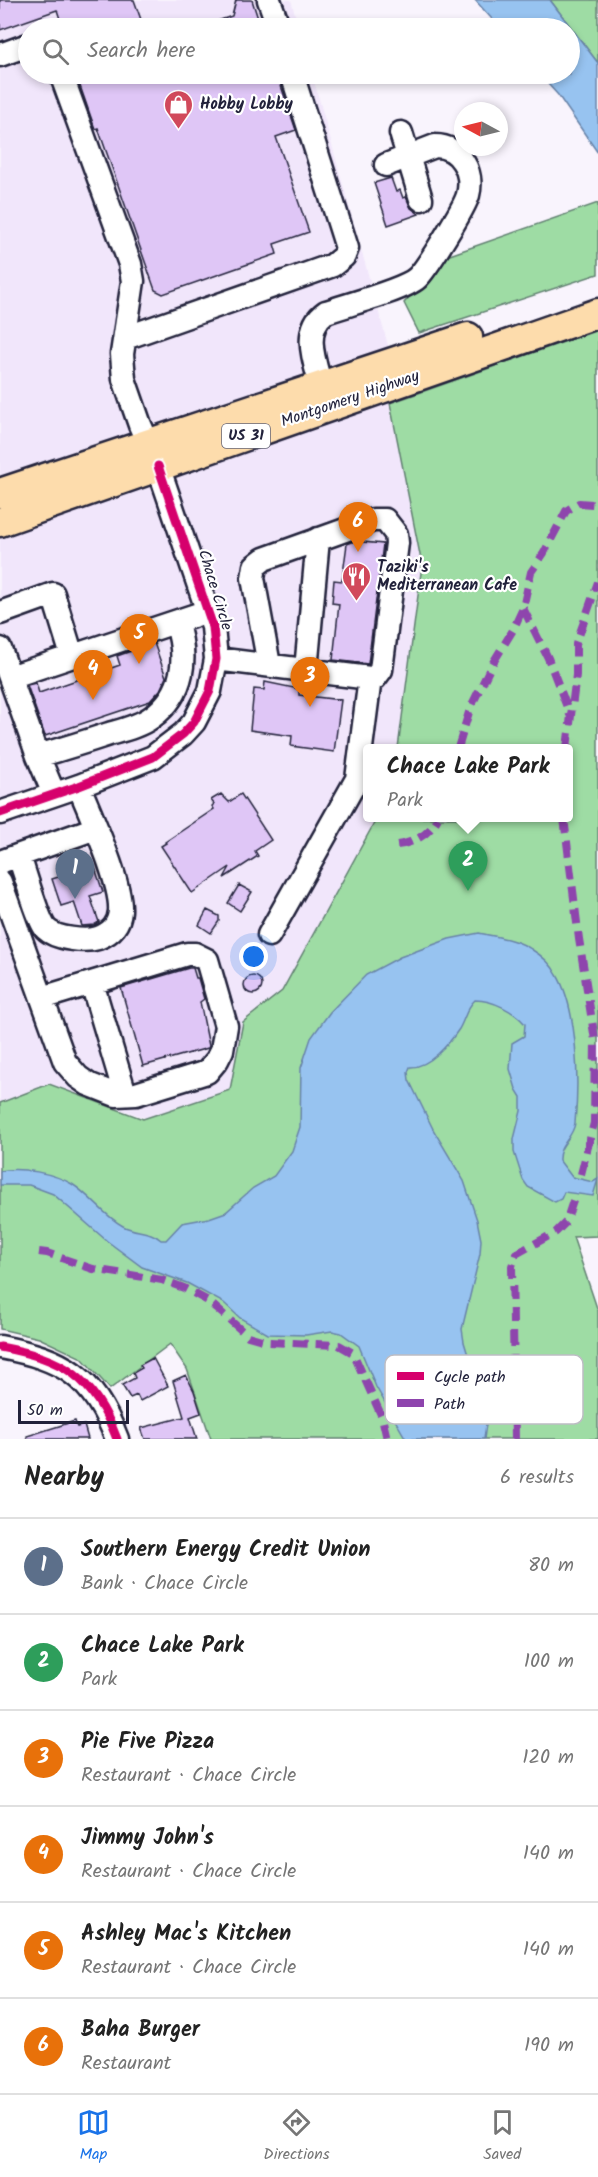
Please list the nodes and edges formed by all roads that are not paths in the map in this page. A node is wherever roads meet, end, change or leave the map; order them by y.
1 (269, 0) edge
2 (275, 18) edge
3 (18, 49) edge
4 (0, 55) edge
5 (65, 84) edge
6 (295, 84) edge
7 (401, 133) dead end
8 (408, 156) junction
9 (386, 165) dead end
10 (421, 199) dead end
11 (598, 292) edge
12 (598, 313) edge
13 (125, 338) junction
14 (488, 340) junction
15 (321, 386) junction
16 (153, 456) junction
17 (0, 493) edge
18 (0, 522) edge
19 (318, 539) junction
20 (208, 611) junction
21 (0, 614) edge
22 (176, 621) junction
23 (0, 649) edge
24 (72, 656) junction
25 (216, 659) junction
26 (268, 665) junction
27 (306, 670) junction
28 (10, 677) junction
29 (370, 678) junction
30 (38, 756) junction
31 (79, 786) junction
32 (54, 795) junction
33 (0, 813) edge
34 (96, 828) junction
35 (10, 859) edge
36 (0, 882) edge
37 (268, 935) dead end
38 (92, 983) junction
39 (42, 998) junction
40 (125, 1094) junction
41 (0, 1347) edge
42 (117, 1439) edge

1 - 2 street
3 - 4 street
5 - 13 street, Chace Circle
6 - 13 street
7 - 8 street
8 - 9 street
8 - 10 street
8 - 15 street
11 - 14 main road, Montgomery Highway / US 31
12 - 14 main road, Montgomery Highway / US 31
13 - 16 street, Chace Circle
14 - 15 main road, Montgomery Highway / US 31
14 - 16 main road, Montgomery Highway / US 31
15 - 16 main road, Montgomery Highway / US 31
16 - 17 main road, Montgomery Highway / US 31
16 - 18 main road, Montgomery Highway / US 31
16 - 20 street, Chace Circle
19 - 26 street
19 - 27 street
19 - 29 street
20 - 22 street
20 - 25 street, Chace Circle
21 - 24 street
22 - 24 street
22 - 30 street
23 - 28 street
24 - 28 street
25 - 26 street
25 - 31 street, Chace Circle
26 - 27 street
27 - 29 street
28 - 30 street
29 - 37 street
30 - 32 street
31 - 32 street, Chace Circle
31 - 34 street
32 - 33 street, Chace Circle
34 - 35 street
34 - 35 street
36 - 39 street
38 - 39 street
38 - 40 street
38 - 40 street
39 - 40 street
41 - 42 street

